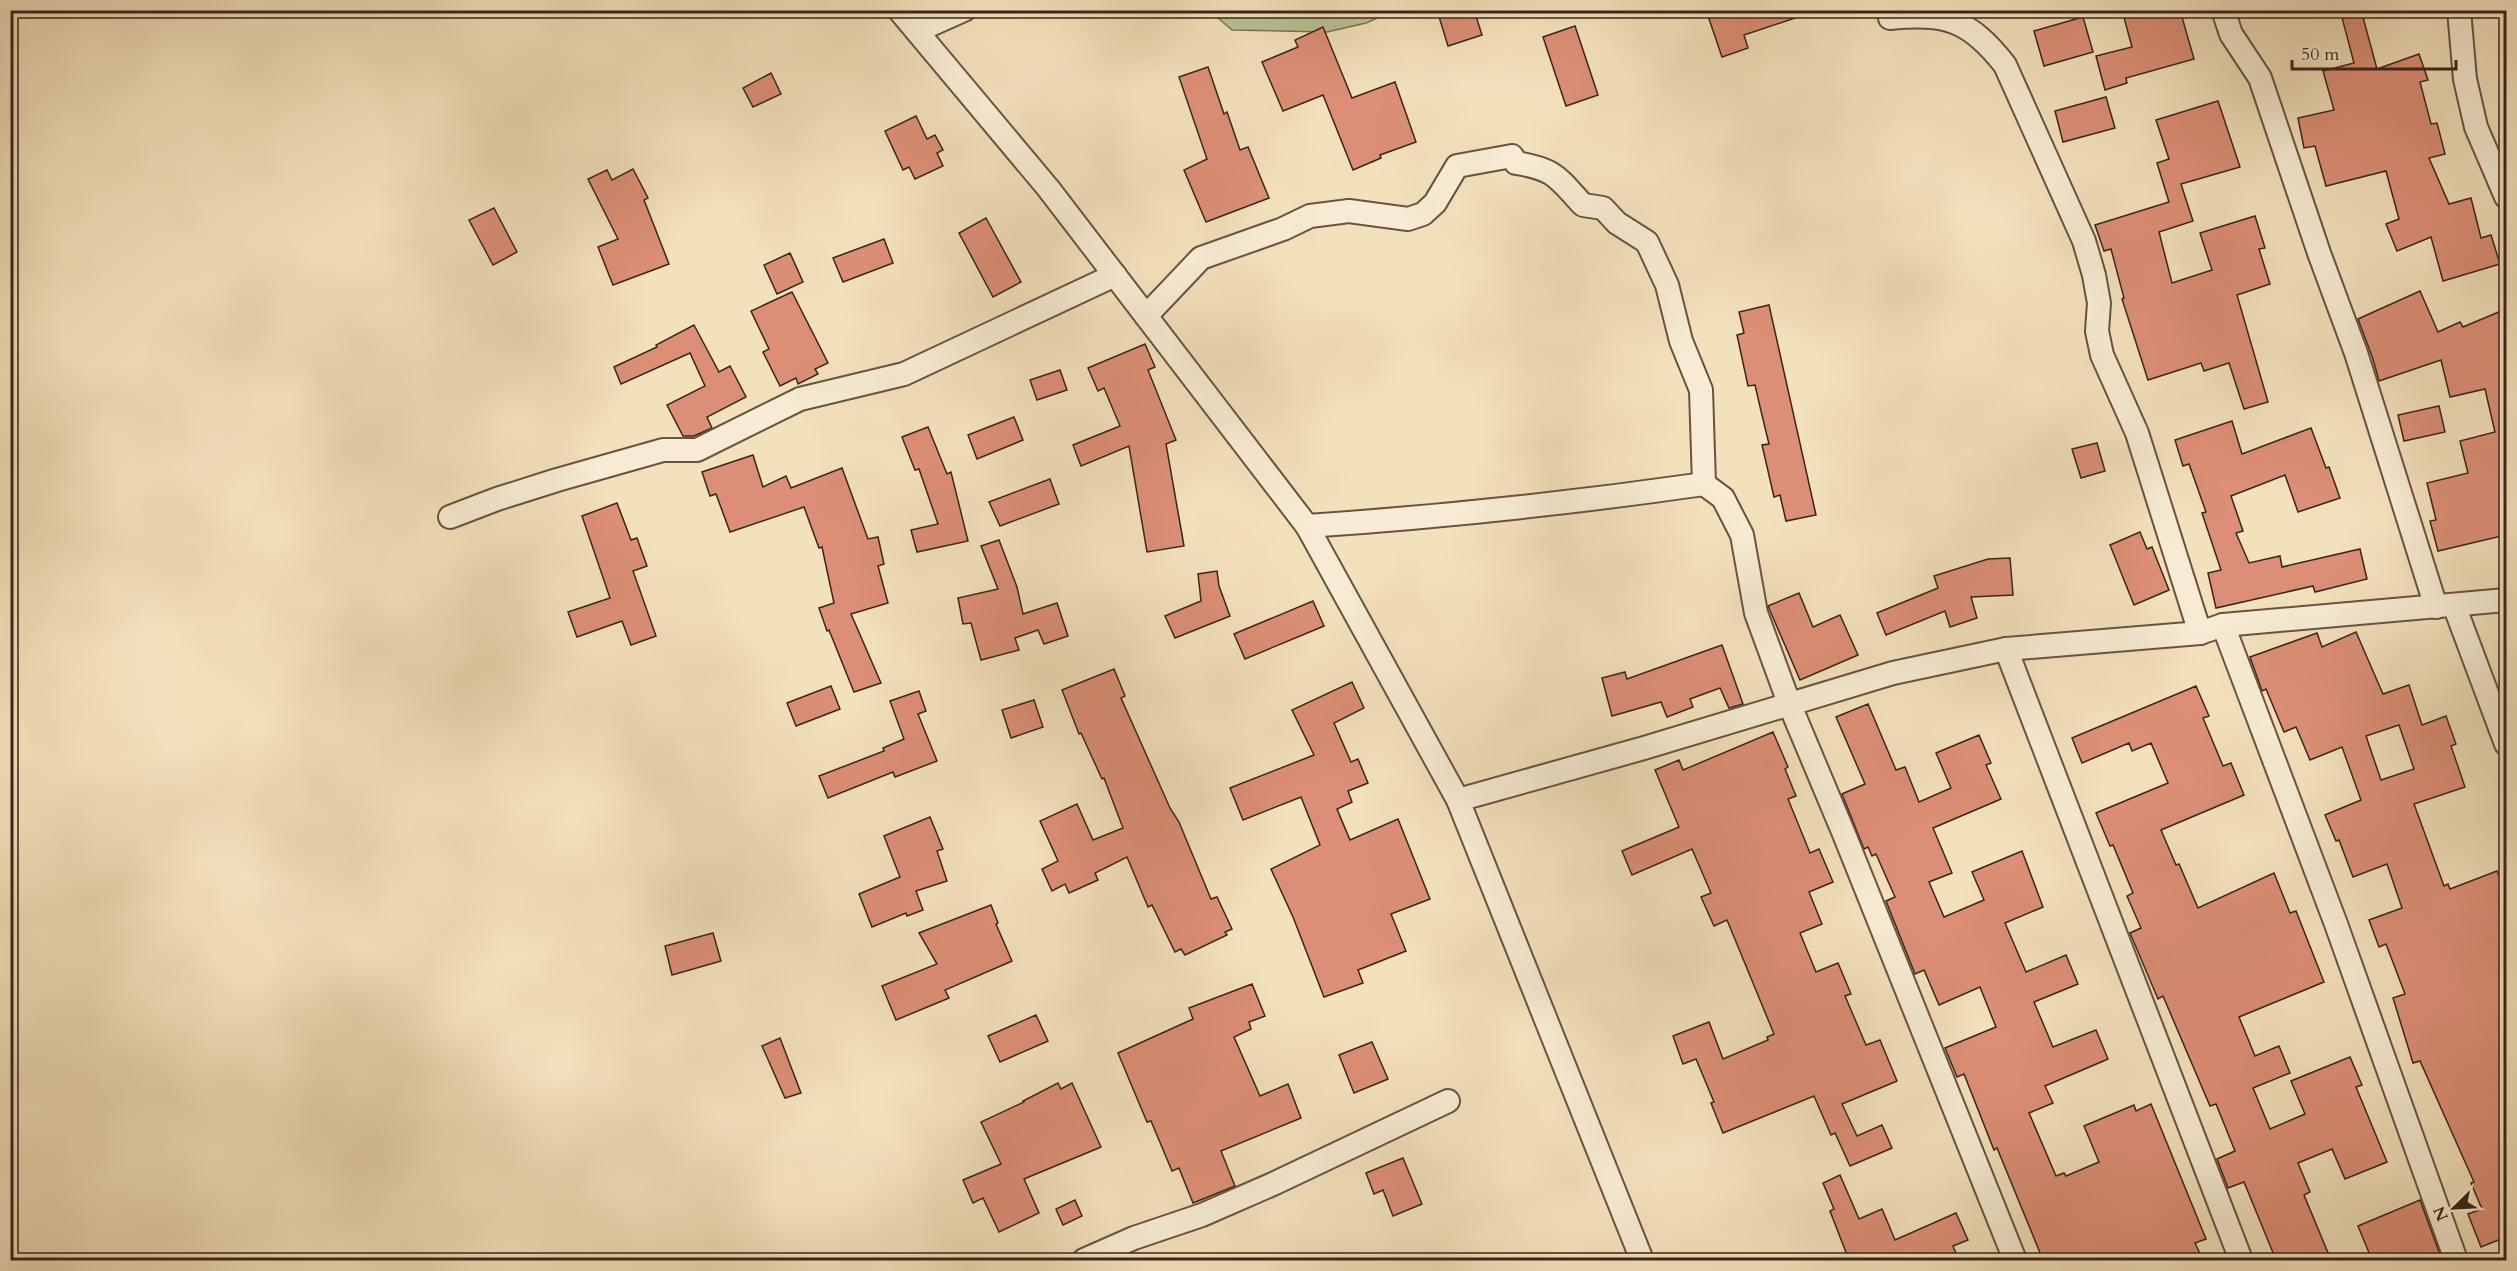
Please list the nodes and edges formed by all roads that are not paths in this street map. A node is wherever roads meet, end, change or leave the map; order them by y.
1 (899, 10) edge
2 (964, 10) edge
3 (2223, 10) edge
4 (2459, 10) edge
5 (1890, 18) dead end
6 (917, 32) junction
7 (2506, 198) edge
8 (1115, 275) junction
9 (1146, 316) junction
10 (1704, 484) junction
11 (450, 518) dead end
12 (1307, 526) junction
13 (2506, 600) edge
14 (2445, 606) junction
15 (2223, 625) junction
16 (2200, 633) junction
17 (2006, 649) junction
18 (1789, 703) junction
19 (2506, 744) edge
20 (1458, 800) junction
21 (1448, 1101) dead end
22 (1084, 1260) edge
23 (1642, 1260) edge
24 (2015, 1260) edge
25 (2241, 1260) edge
26 (2456, 1260) edge

1 - 6 street
2 - 6 street
3 - 14 street
4 - 7 street
5 - 16 street
6 - 8 street
8 - 9 street
8 - 11 street
9 - 10 street
9 - 12 street
10 - 12 street
10 - 18 street
12 - 20 street
13 - 14 street
14 - 15 street
14 - 19 street
15 - 16 street
15 - 26 street
16 - 17 street
17 - 18 street
17 - 25 street
18 - 20 street
18 - 24 street
20 - 23 street
21 - 22 street

